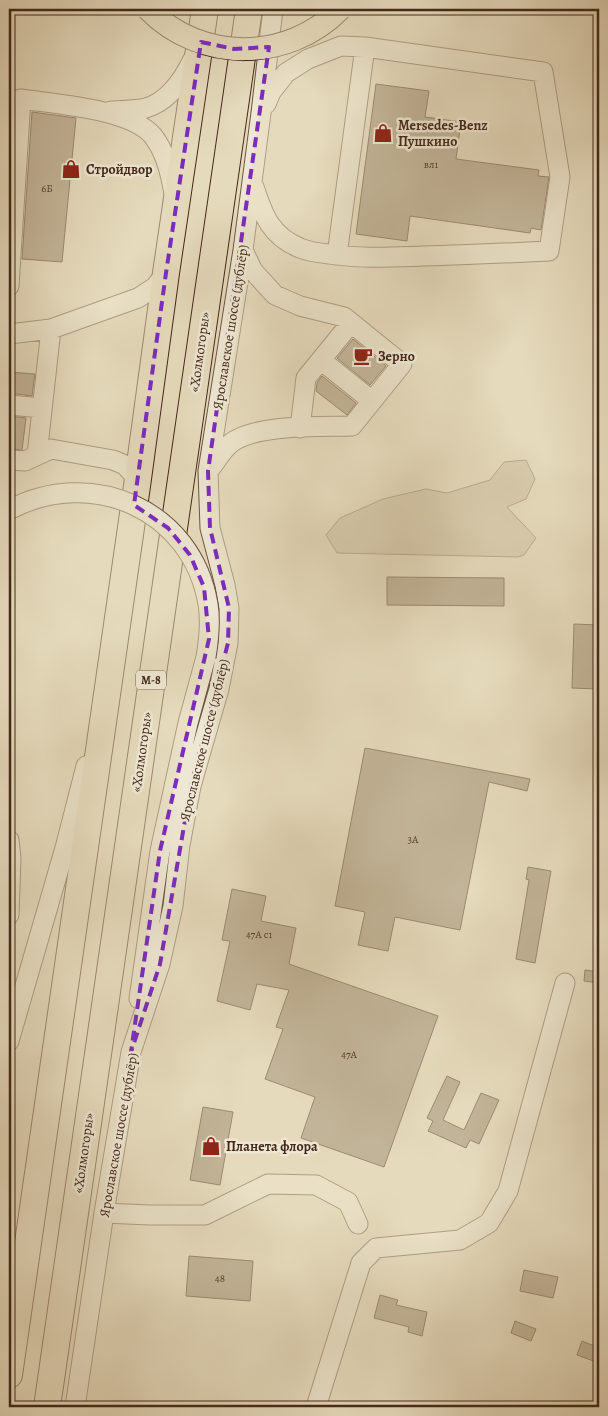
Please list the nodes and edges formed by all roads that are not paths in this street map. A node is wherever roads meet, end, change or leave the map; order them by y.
1 (148, 9) edge
2 (205, 9) edge
3 (248, 9) edge
4 (273, 9) edge
5 (340, 9) edge
6 (200, 45) junction
7 (365, 48) junction
8 (15, 100) edge
9 (107, 112) junction
10 (262, 113) junction
11 (252, 181) junction
12 (176, 210) junction
13 (243, 250) junction
14 (336, 255) junction
15 (166, 273) junction
16 (9, 286) edge
17 (351, 323) junction
18 (51, 329) junction
19 (9, 334) edge
20 (321, 360) junction
21 (372, 401) junction
22 (9, 405) edge
23 (42, 408) junction
24 (300, 428) junction
25 (37, 455) junction
26 (9, 460) edge
27 (208, 471) junction
28 (137, 486) junction
29 (9, 510) edge
30 (109, 678) junction
31 (9, 840) edge
32 (9, 915) edge
33 (565, 983) dead end
34 (9, 1041) edge
35 (131, 1052) junction
36 (104, 1213) junction
37 (358, 1224) dead end
38 (9, 1375) edge
39 (78, 1387) junction
40 (47, 1407) edge
41 (75, 1407) edge
42 (88, 1407) edge
43 (316, 1407) edge

1 - 5 main road, bridge
2 - 6 highway
3 - 40 highway, «Холмогоры» / М-8
4 - 10 street, Ярославское шоссе (дублёр)
6 - 9 street
6 - 12 highway
7 - 10 street
7 - 14 street
7 - 14 street
8 - 9 street
8 - 16 street
9 - 12 street
10 - 11 street, Ярославское шоссе (дублёр)
11 - 13 street, Ярославское шоссе (дублёр)
11 - 14 street
12 - 15 highway
13 - 17 street
13 - 27 street, Ярославское шоссе (дублёр)
15 - 18 street
15 - 28 highway
17 - 20 street
17 - 21 street
18 - 19 street
18 - 23 street
20 - 21 street
20 - 24 street
21 - 24 street
22 - 23 street
23 - 25 street
24 - 27 street
25 - 26 street
25 - 28 street
27 - 35 street, Ярославское шоссе (дублёр)
28 - 30 highway
29 - 35 street, bridge
30 - 34 street
30 - 38 highway
31 - 32 street
33 - 43 street
35 - 36 street, Ярославское шоссе (дублёр)
36 - 37 street
36 - 39 street, Ярославское шоссе (дублёр)
39 - 41 street, Ярославское шоссе (дублёр)
39 - 42 street

